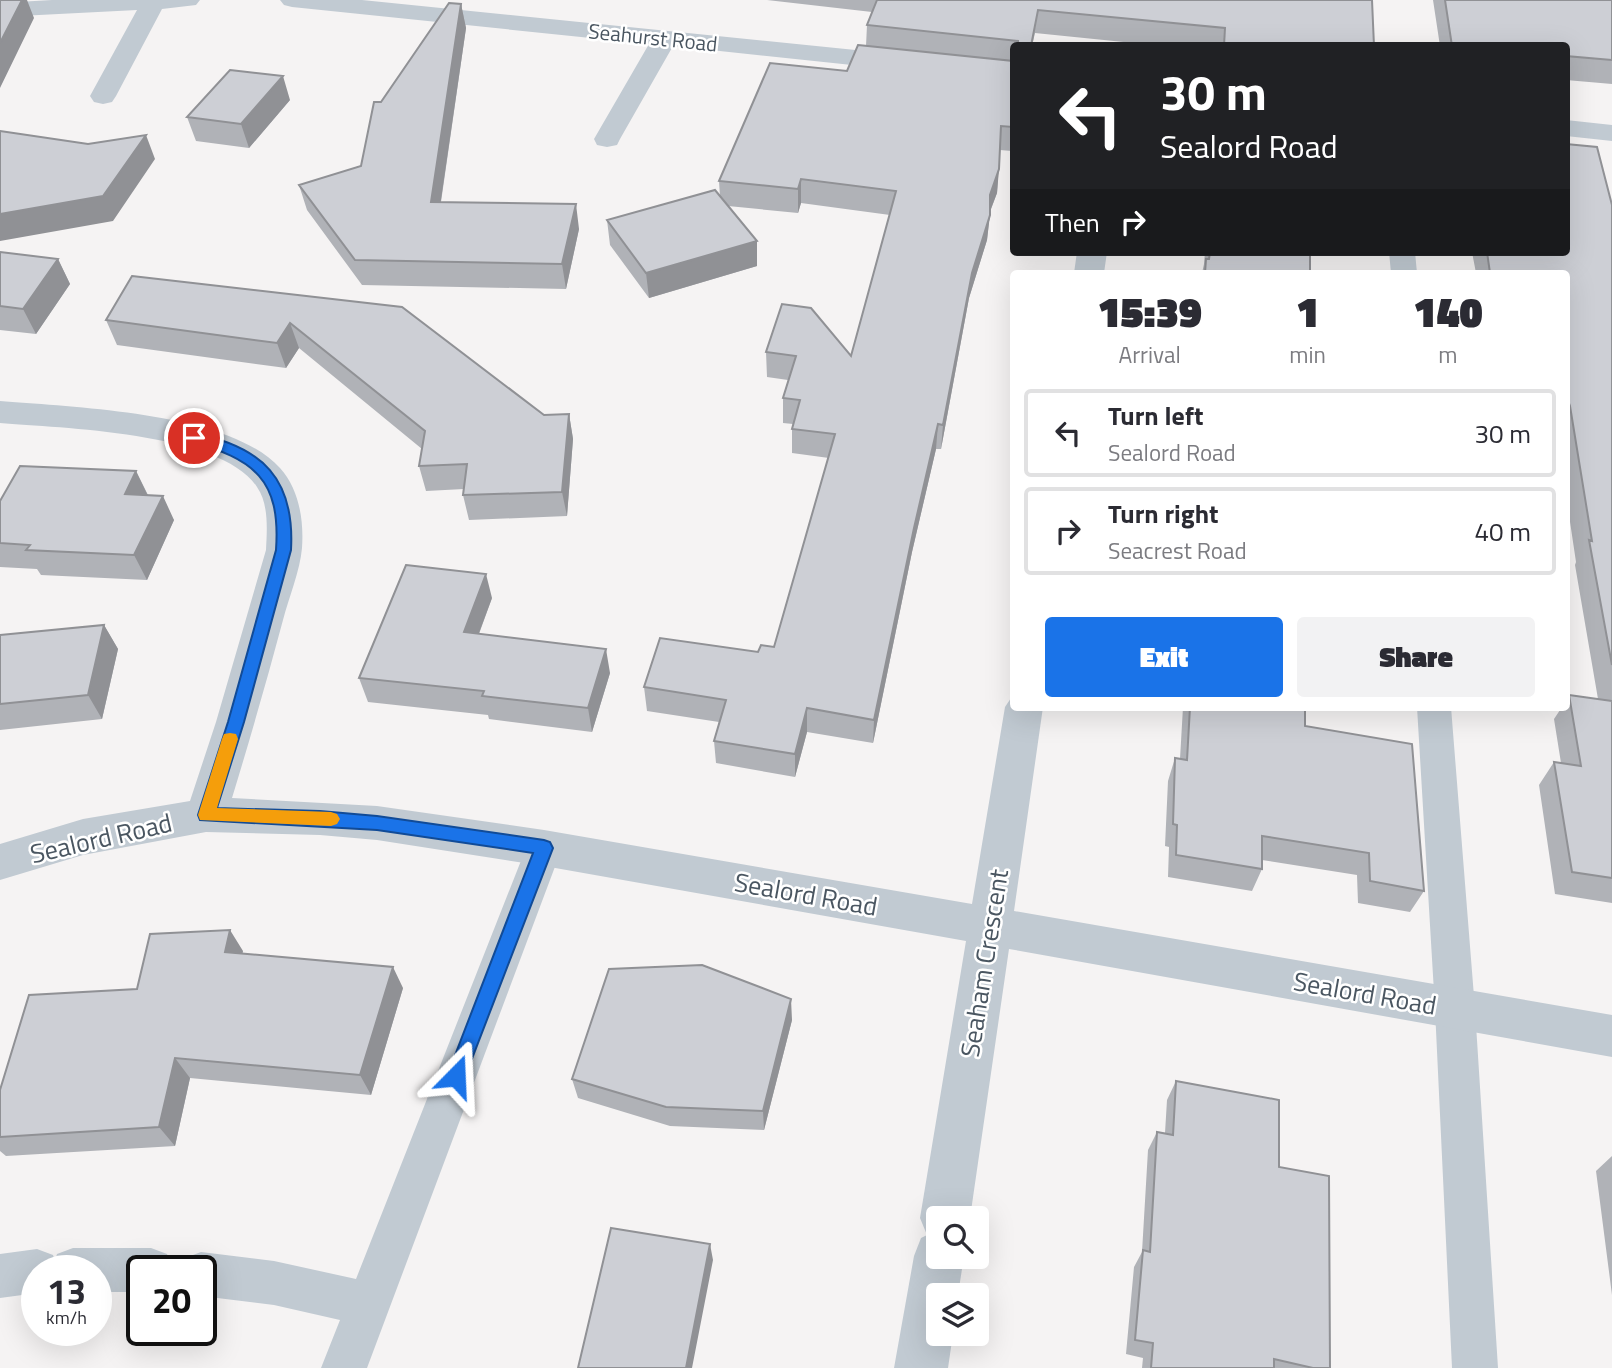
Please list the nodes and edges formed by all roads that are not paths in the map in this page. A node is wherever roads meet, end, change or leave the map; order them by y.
1 (188, 0) edge
2 (292, 0) edge
3 (153, 2) junction
4 (464, 8) edge
5 (0, 10) edge
6 (665, 38) junction
7 (1010, 74) edge
8 (103, 96) dead end
9 (1570, 128) edge
10 (1612, 133) edge
11 (607, 139) dead end
12 (0, 412) edge
13 (1023, 711) edge
14 (1434, 711) edge
15 (206, 815) junction
16 (544, 848) junction
17 (0, 862) edge
18 (990, 927) junction
19 (1455, 1009) junction
20 (1612, 1036) edge
21 (947, 1206) edge
22 (937, 1269) edge
23 (21, 1273) edge
24 (0, 1276) edge
25 (217, 1276) edge
26 (368, 1304) junction
27 (344, 1368) edge
28 (921, 1368) edge
29 (1475, 1368) edge

1 - 3 street
2 - 4 street, Seahurst Road
3 - 5 street
3 - 8 street
4 - 6 street, Seahurst Road
6 - 7 street, Seahurst Road
6 - 11 street
9 - 10 street
12 - 15 street
13 - 18 street, Seaham Crescent
14 - 19 lane
15 - 16 street, Sealord Road
15 - 17 street, Sealord Road
16 - 18 street, Sealord Road
16 - 26 lane
18 - 19 street, Sealord Road
18 - 21 street, Seaham Crescent
19 - 20 street, Sealord Road
19 - 29 lane
22 - 28 street
23 - 24 lane
25 - 26 lane
26 - 27 lane

